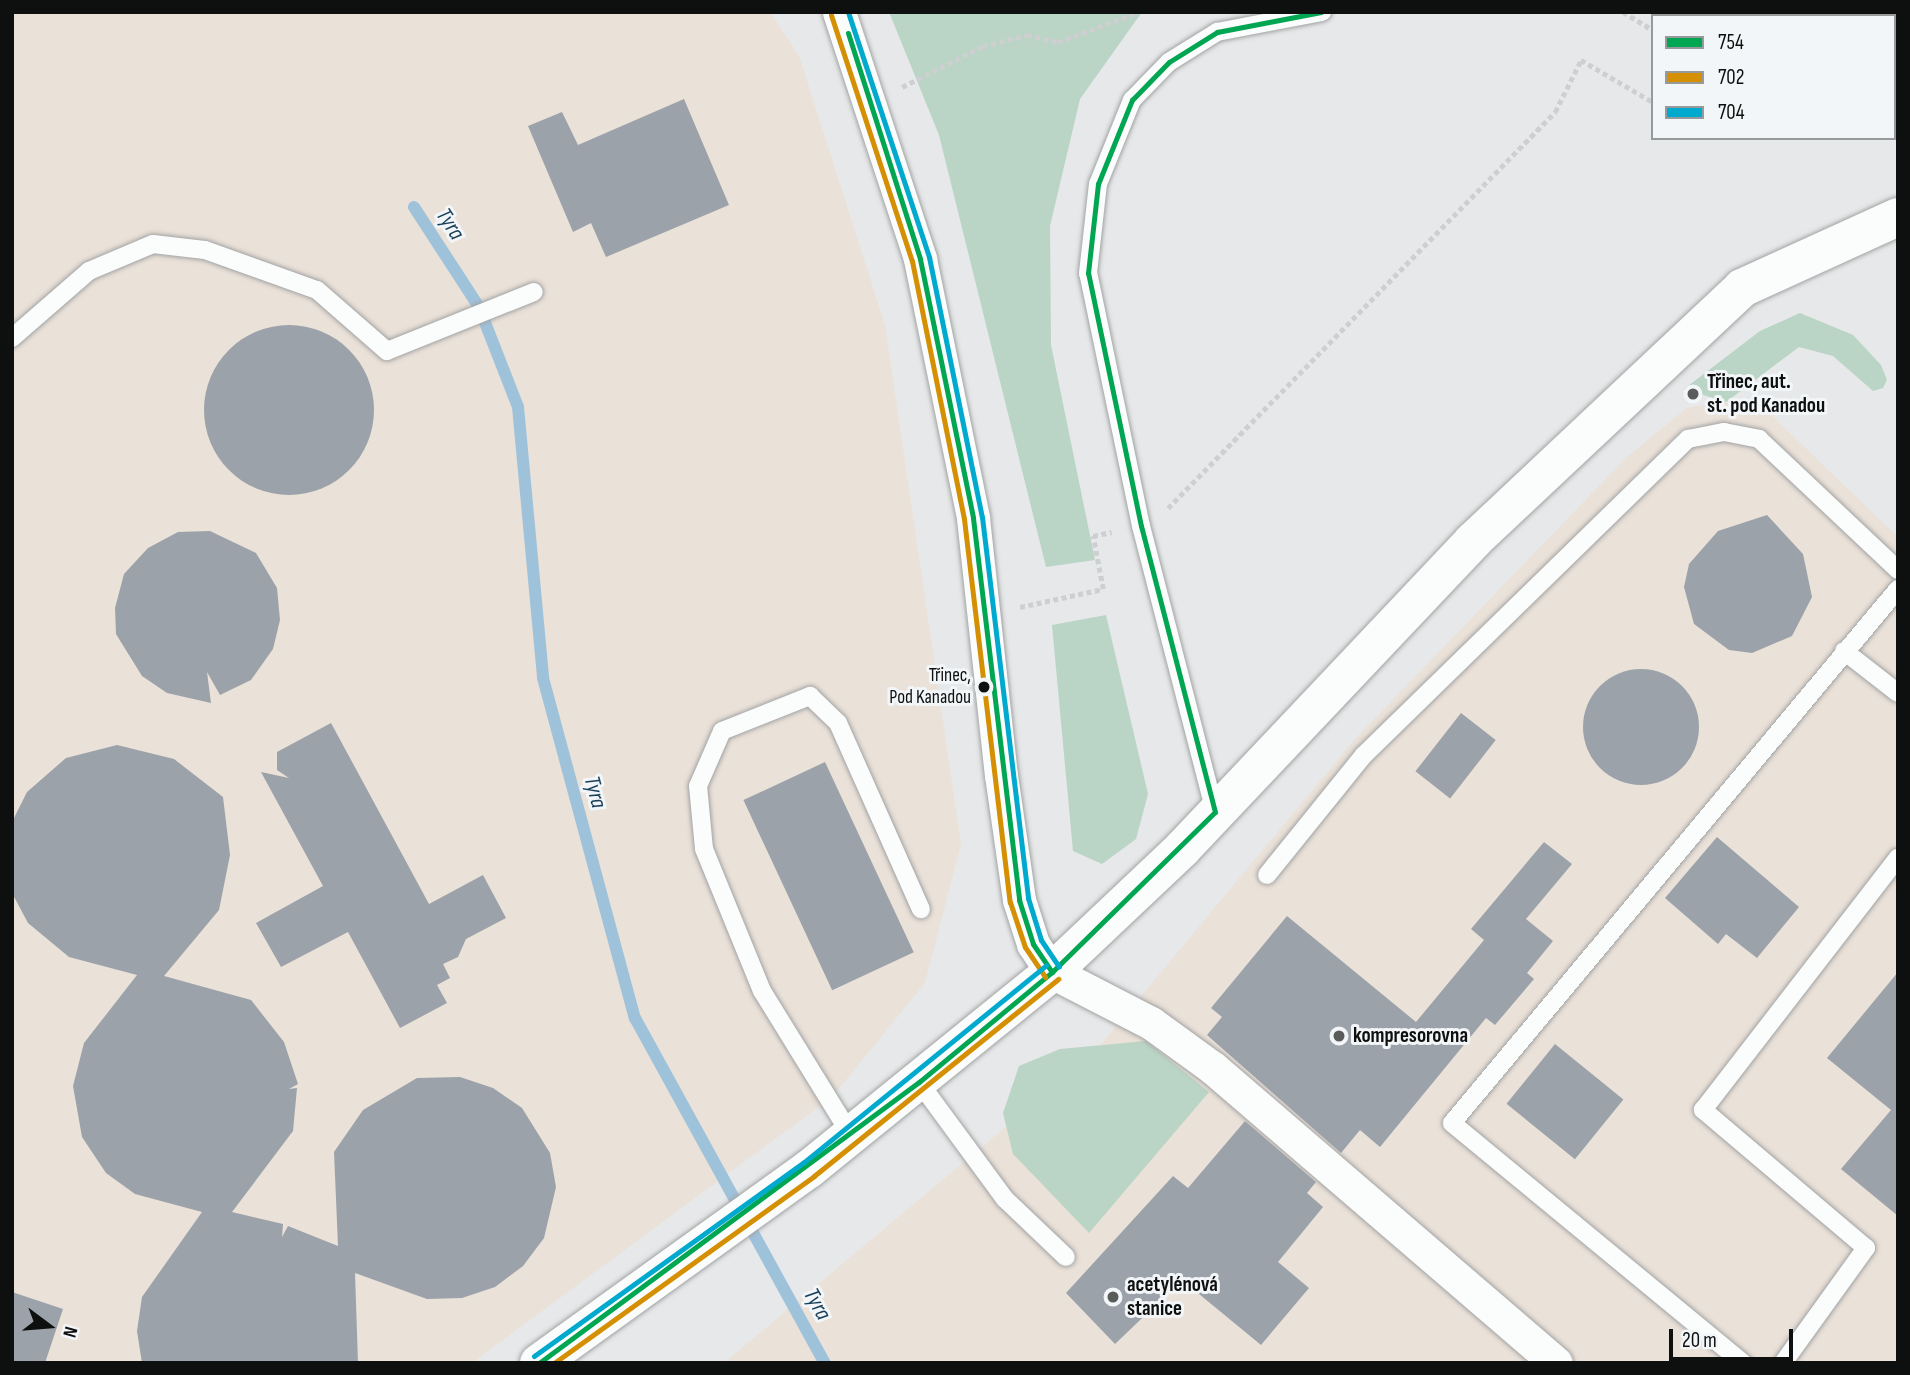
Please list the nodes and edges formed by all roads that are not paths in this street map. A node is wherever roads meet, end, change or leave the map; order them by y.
1 (1322, 12) edge
2 (844, 23) edge
3 (1898, 217) edge
4 (534, 292) dead end
5 (12, 338) edge
6 (1898, 570) edge
7 (1898, 589) edge
8 (1844, 651) junction
9 (1898, 693) edge
10 (1215, 812) junction
11 (1898, 858) edge
12 (1267, 875) dead end
13 (921, 909) dead end
14 (1052, 972) junction
15 (919, 1082) junction
16 (851, 1135) junction
17 (1066, 1257) dead end
18 (539, 1363) edge
19 (1556, 1363) edge
20 (1743, 1363) edge
21 (1783, 1363) edge

1 - 10 lane
2 - 14 street
3 - 10 street
4 - 5 lane
6 - 12 lane
7 - 8 lane
8 - 9 lane
8 - 20 lane
10 - 14 street
11 - 21 lane
13 - 16 lane
14 - 15 street
14 - 19 street
15 - 16 street
15 - 17 lane
16 - 18 street

